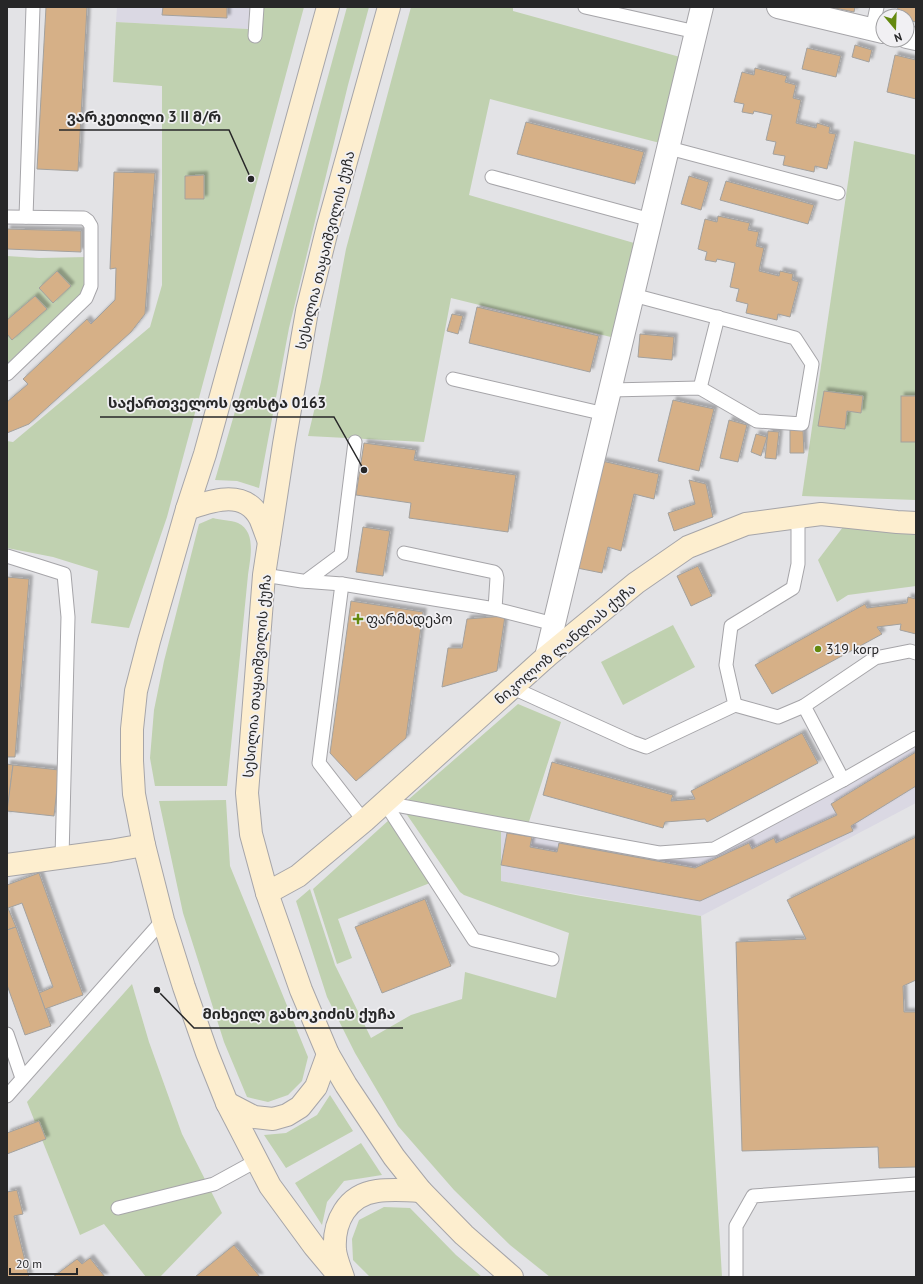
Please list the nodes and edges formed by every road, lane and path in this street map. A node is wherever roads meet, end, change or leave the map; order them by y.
1 (33, 7) edge
2 (256, 7) edge
3 (328, 7) edge
4 (389, 7) edge
5 (585, 7) edge
6 (702, 7) edge
7 (778, 7) edge
8 (875, 30) edge
9 (696, 32) junction
10 (255, 36) dead end
11 (668, 148) junction
12 (492, 177) dead end
13 (838, 193) dead end
14 (7, 217) edge
15 (26, 217) junction
16 (651, 220) junction
17 (633, 295) junction
18 (718, 317) junction
19 (7, 374) edge
20 (453, 379) dead end
21 (700, 388) junction
22 (610, 390) junction
23 (604, 414) junction
24 (355, 442) dead end
25 (187, 509) junction
26 (798, 517) junction
27 (916, 523) edge
28 (269, 542) junction
29 (404, 553) dead end
30 (7, 556) edge
31 (264, 575) junction
32 (306, 581) junction
33 (342, 584) junction
34 (495, 609) junction
35 (554, 624) junction
36 (916, 653) edge
37 (546, 657) junction
38 (513, 688) junction
39 (735, 705) junction
40 (804, 706) junction
41 (916, 738) edge
42 (843, 780) junction
43 (386, 803) junction
44 (364, 821) junction
45 (144, 845) junction
46 (62, 858) junction
47 (7, 865) edge
48 (267, 893) junction
49 (162, 920) junction
50 (552, 959) dead end
51 (7, 1034) edge
52 (328, 1054) junction
53 (22, 1078) junction
54 (7, 1096) edge
55 (227, 1103) junction
56 (256, 1161) junction
57 (916, 1184) edge
58 (421, 1191) junction
59 (118, 1208) dead end
60 (342, 1277) edge
61 (512, 1277) edge
62 (736, 1277) edge

1 - 15 lane
2 - 10 lane
3 - 25 main road
4 - 28 main road, სესილია თაყაიშვილის ქუჩა
5 - 9 lane
6 - 9 street
7 - 8 street
9 - 11 street
11 - 13 lane
11 - 16 street
12 - 16 lane
14 - 15 lane
15 - 19 lane
16 - 17 street
17 - 18 lane
17 - 22 street
18 - 21 lane
18 - 21 lane
20 - 23 lane
21 - 22 lane
22 - 23 street
23 - 35 street
24 - 32 lane
25 - 28 main road
25 - 45 main road
26 - 27 main road, ნიკოლოზ ლანდიას ქუჩა
26 - 37 main road, ნიკოლოზ ლანდიას ქუჩა
26 - 39 lane
28 - 31 main road, სესილია თაყაიშვილის ქუჩა
29 - 34 lane
30 - 46 lane
31 - 32 lane
31 - 48 main road, სესილია თაყაიშვილის ქუჩა
32 - 33 lane
33 - 34 lane
33 - 44 lane
34 - 35 lane
35 - 37 street
36 - 40 lane
37 - 38 main road, ნიკოლოზ ლანდიას ქუჩა
38 - 39 lane
38 - 43 main road, ნიკოლოზ ლანდიას ქუჩა
39 - 40 lane
40 - 42 lane
41 - 42 lane
42 - 43 lane
43 - 44 main road, ნიკოლოზ ლანდიას ქუჩა
43 - 50 lane
44 - 48 main road, ნიკოლოზ ლანდიას ქუჩა
45 - 46 main road
45 - 49 main road
46 - 47 main road
48 - 52 main road, სესილია თაყაიშვილის ქუჩა
49 - 53 lane
49 - 55 main road
51 - 53 lane
52 - 55 main road
52 - 58 main road, სესილია თაყაიშვილის ქუჩა
53 - 54 lane
55 - 56 main road
56 - 59 lane
56 - 60 main road
57 - 62 lane
58 - 60 main road
58 - 61 main road, სესილია თაყაიშვილის ქუჩა

